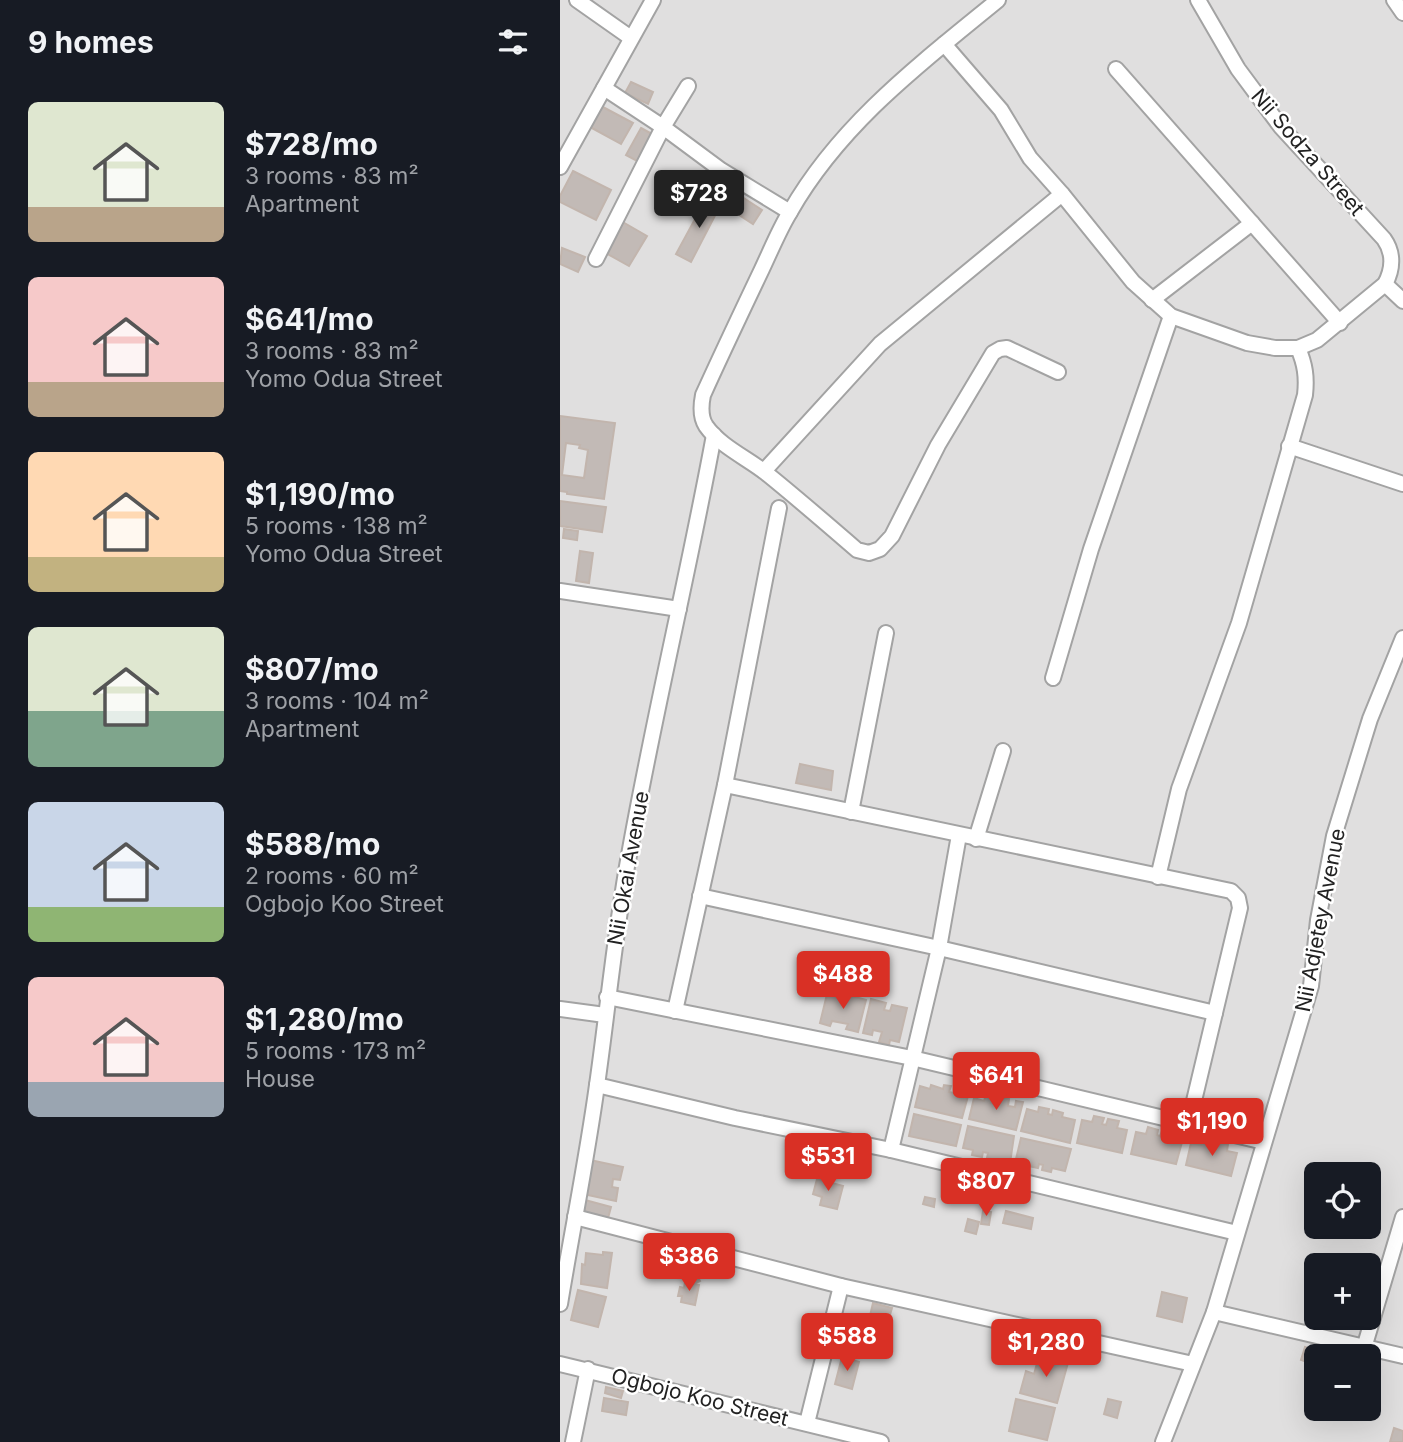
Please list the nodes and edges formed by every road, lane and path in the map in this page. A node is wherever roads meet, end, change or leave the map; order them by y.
1 (577, 0) edge
2 (653, 0) edge
3 (998, 0) edge
4 (1198, 0) edge
5 (1394, 0) edge
6 (1403, 13) edge
7 (631, 38) junction
8 (944, 44) junction
9 (1116, 69) dead end
10 (688, 86) dead end
11 (604, 88) junction
12 (663, 127) junction
13 (560, 167) edge
14 (1062, 194) junction
15 (790, 212) junction
16 (1252, 223) junction
17 (1397, 250) edge
18 (596, 259) dead end
19 (1385, 284) junction
20 (1152, 300) junction
21 (1403, 301) edge
22 (1171, 316) junction
23 (1340, 323) junction
24 (1298, 348) junction
25 (1058, 372) dead end
26 (714, 435) junction
27 (1289, 446) junction
28 (764, 471) junction
29 (1403, 484) edge
30 (779, 508) dead end
31 (560, 591) edge
32 (679, 609) junction
33 (886, 633) dead end
34 (1403, 638) edge
35 (1053, 678) dead end
36 (1003, 751) dead end
37 (725, 785) junction
38 (851, 812) junction
39 (959, 835) junction
40 (976, 839) junction
41 (1158, 877) junction
42 (700, 896) junction
43 (939, 948) junction
44 (607, 997) junction
45 (560, 1009) edge
46 (675, 1011) junction
47 (1215, 1013) junction
48 (605, 1015) junction
49 (912, 1058) junction
50 (597, 1085) junction
51 (1188, 1125) junction
52 (1264, 1142) junction
53 (891, 1150) junction
54 (575, 1217) junction
55 (1403, 1217) edge
56 (1237, 1233) junction
57 (841, 1286) junction
58 (560, 1304) edge
59 (1214, 1312) junction
60 (1347, 1344) edge
61 (1365, 1344) edge
62 (1381, 1351) edge
63 (1403, 1356) edge
64 (560, 1363) edge
65 (1193, 1364) junction
66 (589, 1369) junction
67 (807, 1423) junction
68 (573, 1442) edge
69 (881, 1442) edge
70 (1163, 1442) edge

1 - 7 street
2 - 7 street
3 - 8 street
4 - 17 street, Nii Sodza Street
5 - 6 street
7 - 11 street
8 - 14 street
8 - 15 street
9 - 16 street
10 - 12 street
11 - 12 street
11 - 13 street
12 - 15 street
12 - 18 street
14 - 20 street
14 - 28 street
15 - 26 street
16 - 20 street
16 - 23 street
17 - 19 street, Nii Sodza Street
19 - 21 street
19 - 23 street
20 - 22 street
22 - 24 street
22 - 35 street
23 - 24 street
24 - 27 street
25 - 28 street
26 - 28 street
26 - 32 street, Nii Okai Avenue
27 - 29 street
27 - 41 street
30 - 37 street
31 - 32 street
32 - 44 street, Nii Okai Avenue
33 - 38 street
34 - 52 street, Nii Adjetey Avenue
36 - 40 street
37 - 38 street
37 - 42 street
38 - 39 street
39 - 40 street
39 - 43 street
40 - 41 street
41 - 47 street
42 - 43 street
42 - 46 street
43 - 47 street
43 - 49 street
44 - 46 street
44 - 48 street, Nii Okai Avenue
45 - 48 street
46 - 49 street
47 - 51 street
48 - 50 street, Nii Okai Avenue
49 - 51 street
49 - 53 street
50 - 53 street
50 - 54 street, Nii Okai Avenue
51 - 52 street
52 - 56 street, Nii Adjetey Avenue
53 - 56 street
54 - 57 street
54 - 58 street, Nii Okai Avenue
55 - 61 street
56 - 59 street, Nii Adjetey Avenue
57 - 65 street
57 - 67 street
59 - 60 street
59 - 65 street, Nii Adjetey Avenue
62 - 63 street
64 - 66 street, Ogbojo Koo Street
65 - 70 street, Nii Adjetey Avenue
66 - 67 street, Ogbojo Koo Street
66 - 68 street
67 - 69 street, Ogbojo Koo Street

